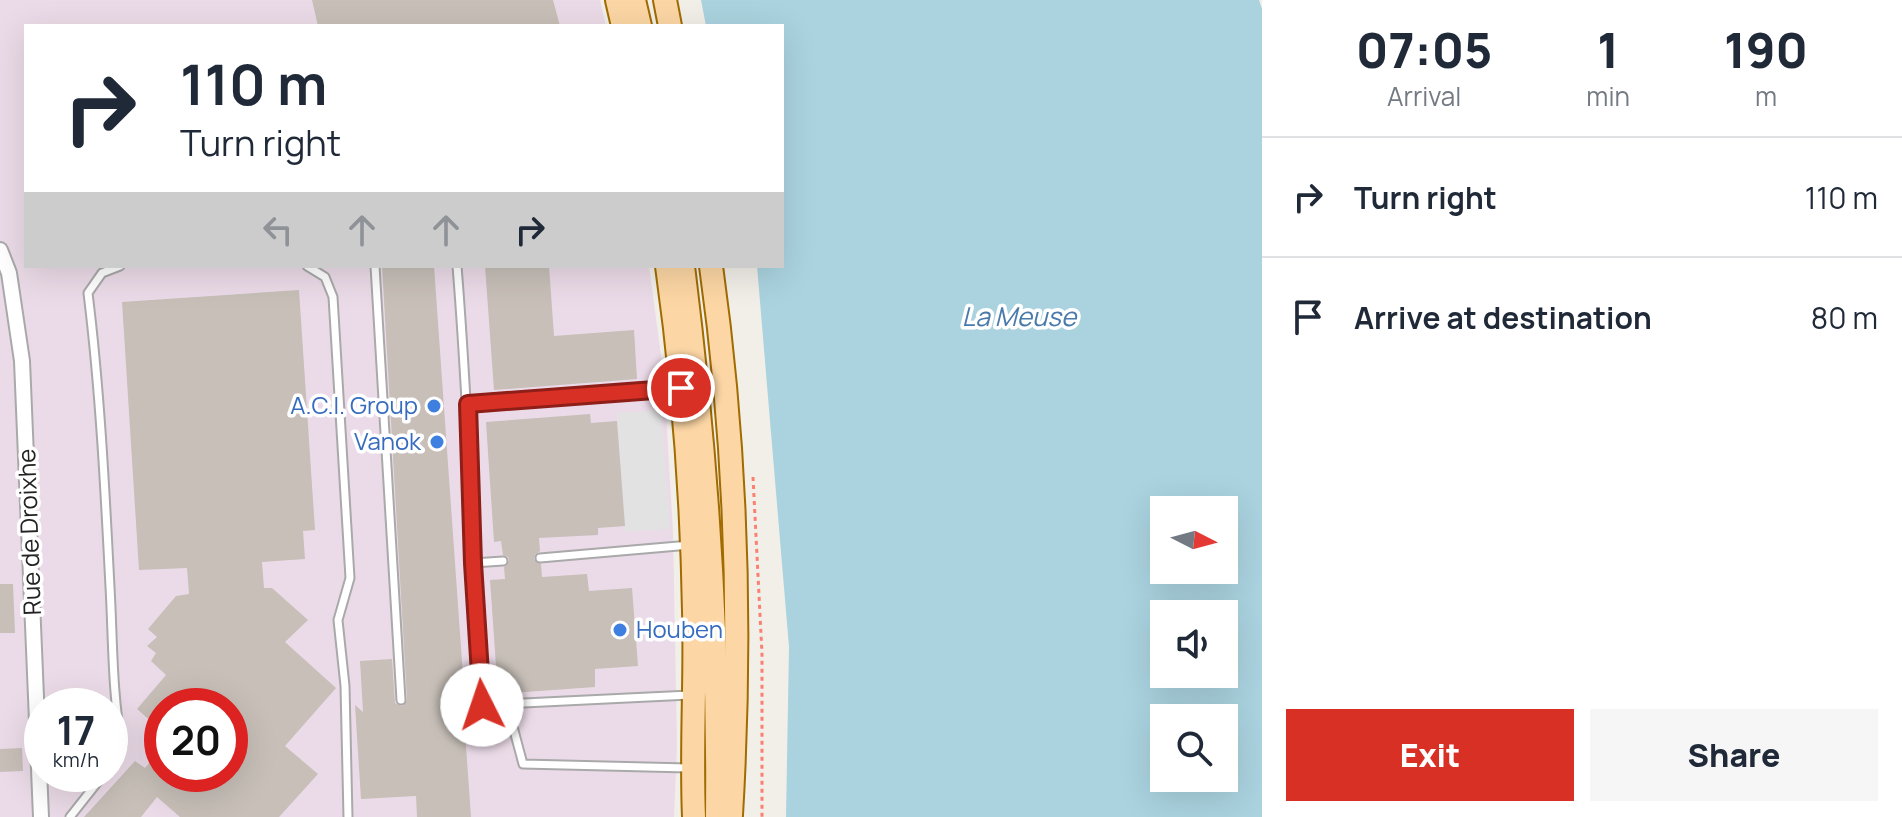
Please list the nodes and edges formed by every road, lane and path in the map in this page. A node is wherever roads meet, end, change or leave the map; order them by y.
1 (617, 0) edge
2 (634, 0) edge
3 (665, 0) edge
4 (623, 24) edge
5 (640, 24) edge
6 (670, 24) edge
7 (0, 250) edge
8 (115, 268) edge
9 (310, 268) edge
10 (375, 268) edge
11 (457, 268) edge
12 (667, 268) edge
13 (683, 268) edge
14 (711, 268) edge
15 (681, 388) junction
16 (468, 404) junction
17 (692, 545) junction
18 (540, 558) dead end
19 (503, 561) dead end
20 (473, 563) junction
21 (711, 565) junction
22 (738, 674) junction
23 (114, 688) edge
24 (696, 694) junction
25 (401, 700) dead end
26 (465, 711) dead end
27 (694, 768) junction
28 (90, 792) edge
29 (41, 817) edge
30 (70, 817) edge
31 (348, 817) edge
32 (694, 817) edge
33 (703, 817) edge
34 (717, 817) edge
35 (731, 817) edge
36 (746, 817) edge

1 - 4 main road
2 - 5 main road
3 - 6 main road
7 - 29 street, Rue de Droixhe
8 - 23 lane
9 - 31 lane
10 - 25 lane
11 - 16 lane
12 - 15 main road
13 - 21 main road
14 - 22 main road
15 - 16 street
15 - 17 main road
16 - 20 lane
17 - 18 lane
17 - 24 main road
19 - 20 lane
20 - 24 lane
21 - 33 main road
21 - 34 main road
22 - 35 main road
22 - 36 main road
24 - 27 main road
26 - 27 lane
27 - 32 main road
28 - 30 lane

